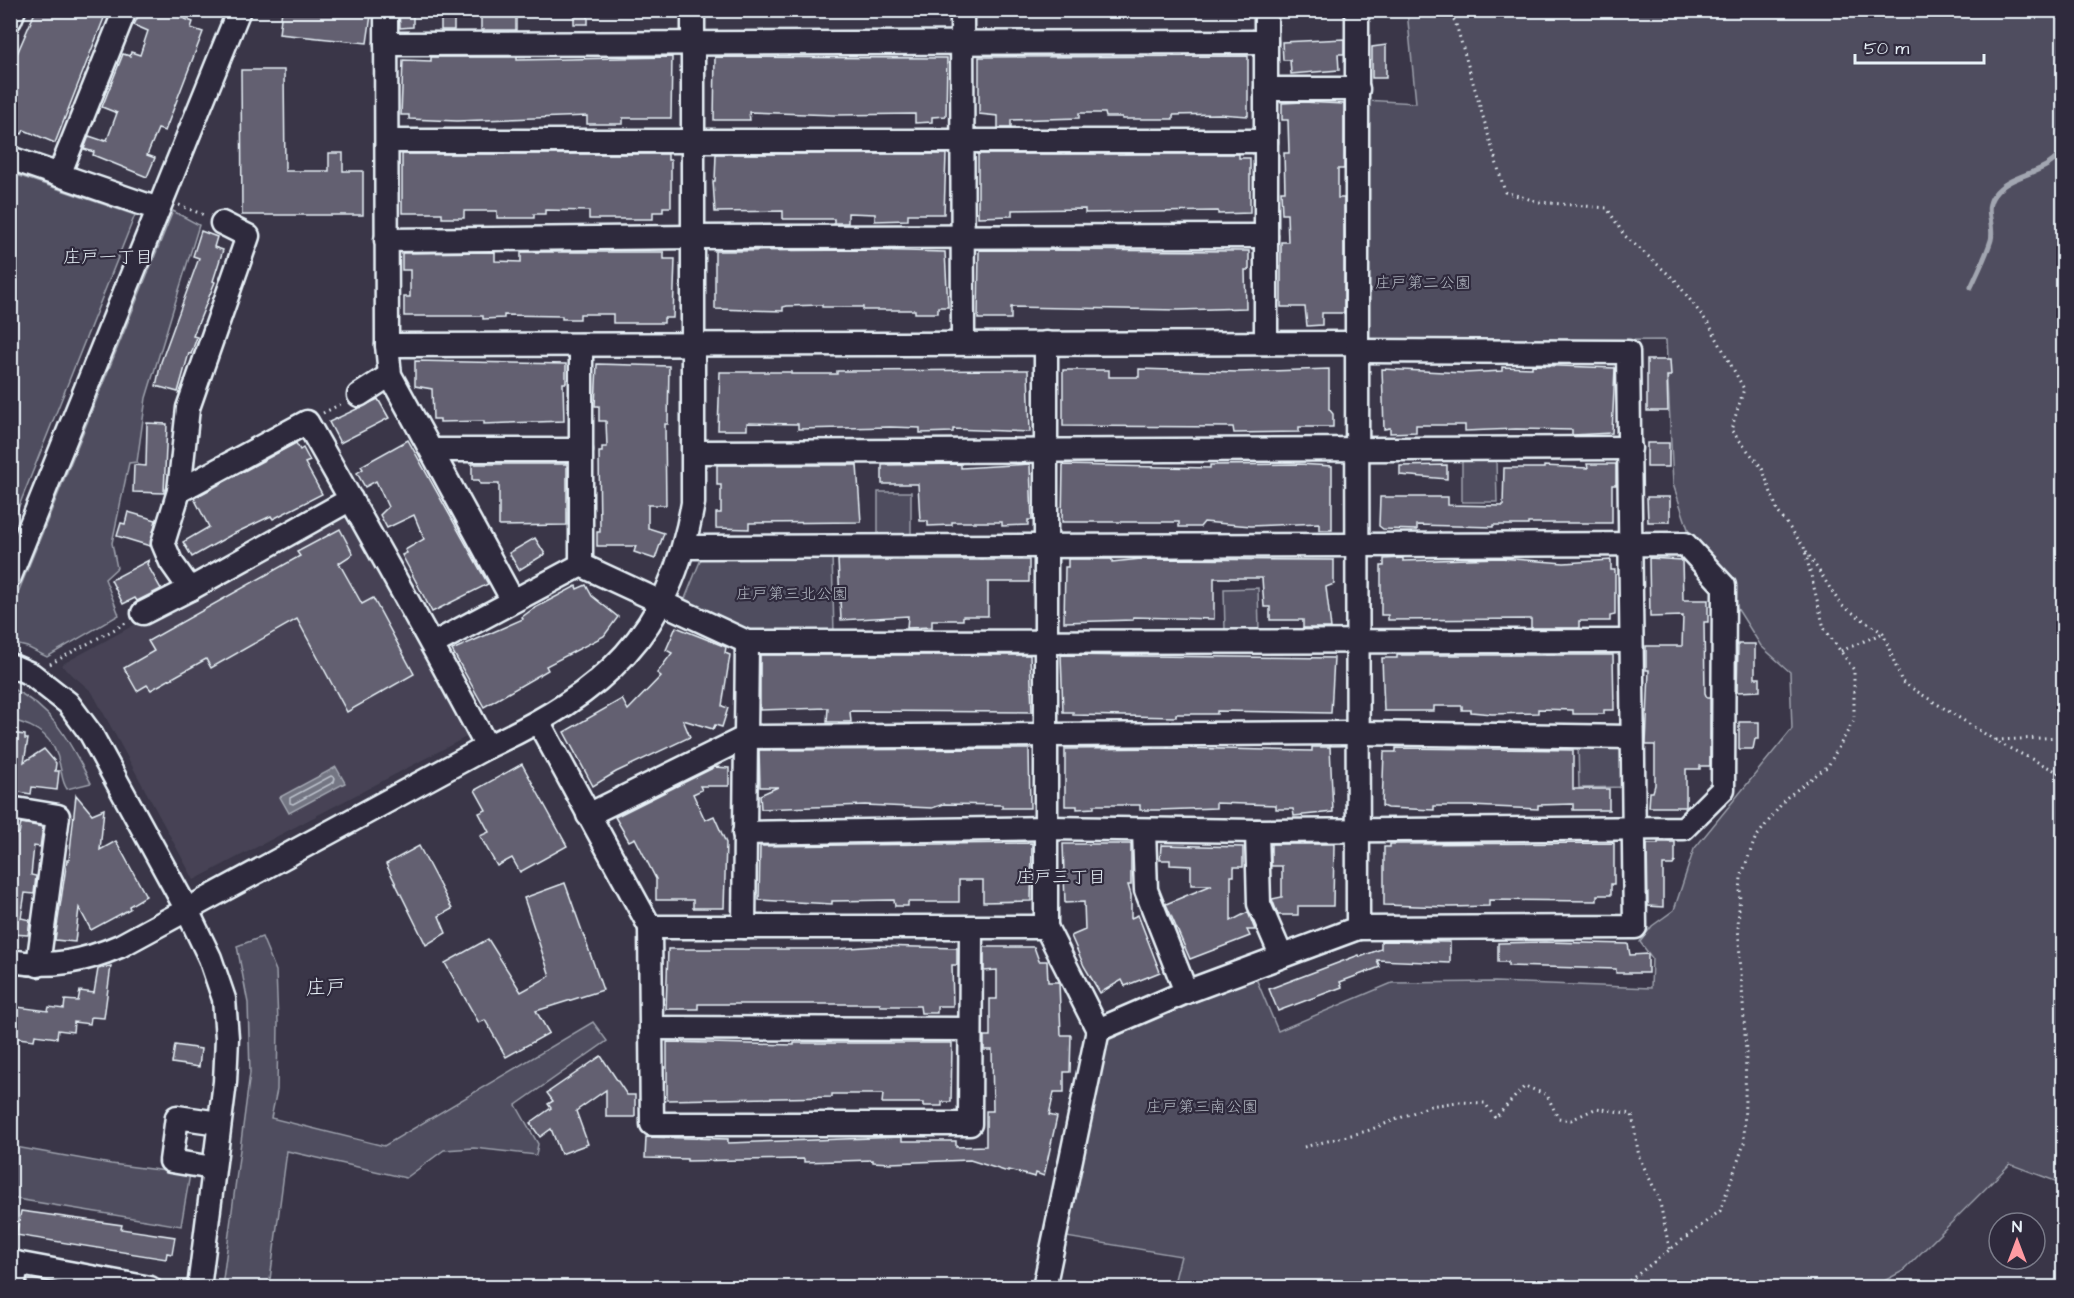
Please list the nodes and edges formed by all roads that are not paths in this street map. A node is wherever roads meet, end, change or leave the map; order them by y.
1 (14, 10) edge
2 (125, 10) edge
3 (238, 10) edge
4 (386, 10) edge
5 (693, 10) edge
6 (962, 10) edge
7 (1266, 10) edge
8 (1357, 10) edge
9 (10, 20) edge
10 (693, 42) junction
11 (962, 42) junction
12 (1266, 42) junction
13 (386, 44) junction
14 (1266, 89) junction
15 (1358, 89) junction
16 (387, 141) junction
17 (961, 141) junction
18 (1266, 141) junction
19 (694, 142) junction
20 (10, 158) edge
21 (59, 175) junction
22 (160, 204) junction
23 (222, 223) road end
24 (1266, 236) junction
25 (694, 237) junction
26 (962, 237) junction
27 (386, 240) junction
28 (963, 343) junction
29 (1046, 343) junction
30 (1266, 343) junction
31 (387, 345) junction
32 (581, 345) junction
33 (694, 345) junction
34 (1357, 347) junction
35 (390, 375) junction
36 (359, 395) road end
37 (1630, 448) junction
38 (433, 450) junction
39 (581, 450) junction
40 (1358, 450) junction
41 (1046, 451) junction
42 (694, 452) junction
43 (179, 491) junction
44 (351, 499) junction
45 (1632, 544) junction
46 (1358, 545) junction
47 (1046, 546) junction
48 (685, 547) junction
49 (581, 565) junction
50 (10, 576) edge
51 (190, 589) junction
52 (513, 601) junction
53 (661, 603) junction
54 (143, 613) road end
55 (1046, 641) junction
56 (1631, 641) junction
57 (747, 642) junction
58 (1357, 642) junction
59 (433, 644) junction
60 (10, 665) edge
61 (539, 723) junction
62 (1356, 733) junction
63 (746, 736) junction
64 (1048, 736) junction
65 (1631, 736) junction
66 (487, 747) junction
67 (10, 808) edge
68 (588, 815) junction
69 (1048, 828) junction
70 (1632, 829) junction
71 (1144, 830) junction
72 (1357, 830) junction
73 (1257, 831) junction
74 (744, 833) junction
75 (186, 908) junction
76 (650, 927) junction
77 (744, 927) junction
78 (1046, 927) junction
79 (971, 928) junction
80 (1358, 928) junction
81 (1281, 955) junction
82 (10, 961) edge
83 (38, 965) junction
84 (1186, 992) junction
85 (651, 1028) junction
86 (970, 1029) junction
87 (1098, 1030) junction
88 (219, 1123) junction
89 (213, 1168) junction
90 (14, 1262) edge
91 (100, 1283) edge
92 (13, 1287) edge
93 (150, 1287) edge
94 (199, 1287) edge
95 (1044, 1287) edge

1 - 9 street
2 - 21 street
3 - 22 street
4 - 13 street
5 - 10 street
6 - 11 street
7 - 12 street
8 - 15 street
10 - 11 street
10 - 13 street
10 - 19 street
11 - 12 street
11 - 17 street
12 - 14 street
13 - 16 street
14 - 15 street
14 - 18 street
15 - 34 street
16 - 19 street
16 - 27 street
17 - 18 street
17 - 19 street
17 - 26 street
18 - 24 street
19 - 25 street
20 - 21 street
21 - 22 street
22 - 50 street
23 - 43 street
24 - 26 street
24 - 30 street
25 - 26 street
25 - 27 street
25 - 33 street
26 - 28 street
27 - 31 street
28 - 29 street
28 - 33 street
29 - 30 street
29 - 41 street
30 - 34 street
31 - 32 street
31 - 35 street
32 - 33 street
32 - 39 street
33 - 42 street
34 - 37 street
34 - 40 street
35 - 36 street
35 - 38 street
37 - 40 street
37 - 45 street
38 - 39 street
38 - 52 street
39 - 49 street
40 - 41 street
40 - 46 street
41 - 42 street
41 - 47 street
42 - 48 street
43 - 44 street
43 - 51 street
44 - 51 street
44 - 59 street
45 - 46 street
45 - 56 street
45 - 70 street
46 - 47 street
46 - 58 street
47 - 48 street
47 - 55 street
48 - 53 street
49 - 52 street
49 - 53 street
51 - 54 street
52 - 59 street
53 - 57 street
53 - 61 street
55 - 57 street
55 - 58 street
55 - 64 street
56 - 58 street
56 - 65 street
57 - 63 street
58 - 62 street
59 - 66 street
60 - 75 street
61 - 66 street
61 - 68 street
62 - 64 street
62 - 65 street
62 - 72 street
63 - 64 street
63 - 68 street
63 - 74 street
64 - 69 street
65 - 70 street
66 - 75 street
67 - 83 street
68 - 76 street
69 - 71 street
69 - 74 street
69 - 78 street
70 - 72 street
70 - 80 street
71 - 73 street
71 - 84 street
72 - 73 street
72 - 80 street
73 - 81 street
74 - 77 street
75 - 83 street
75 - 88 street
76 - 77 street
76 - 85 street
77 - 79 street
78 - 79 street
78 - 87 street
79 - 86 street
80 - 81 street
81 - 84 street
82 - 83 street
84 - 87 street
85 - 86 street
85 - 86 street
87 - 95 street
88 - 89 street
88 - 89 street
89 - 94 street
90 - 91 street
90 - 92 street
91 - 93 street

